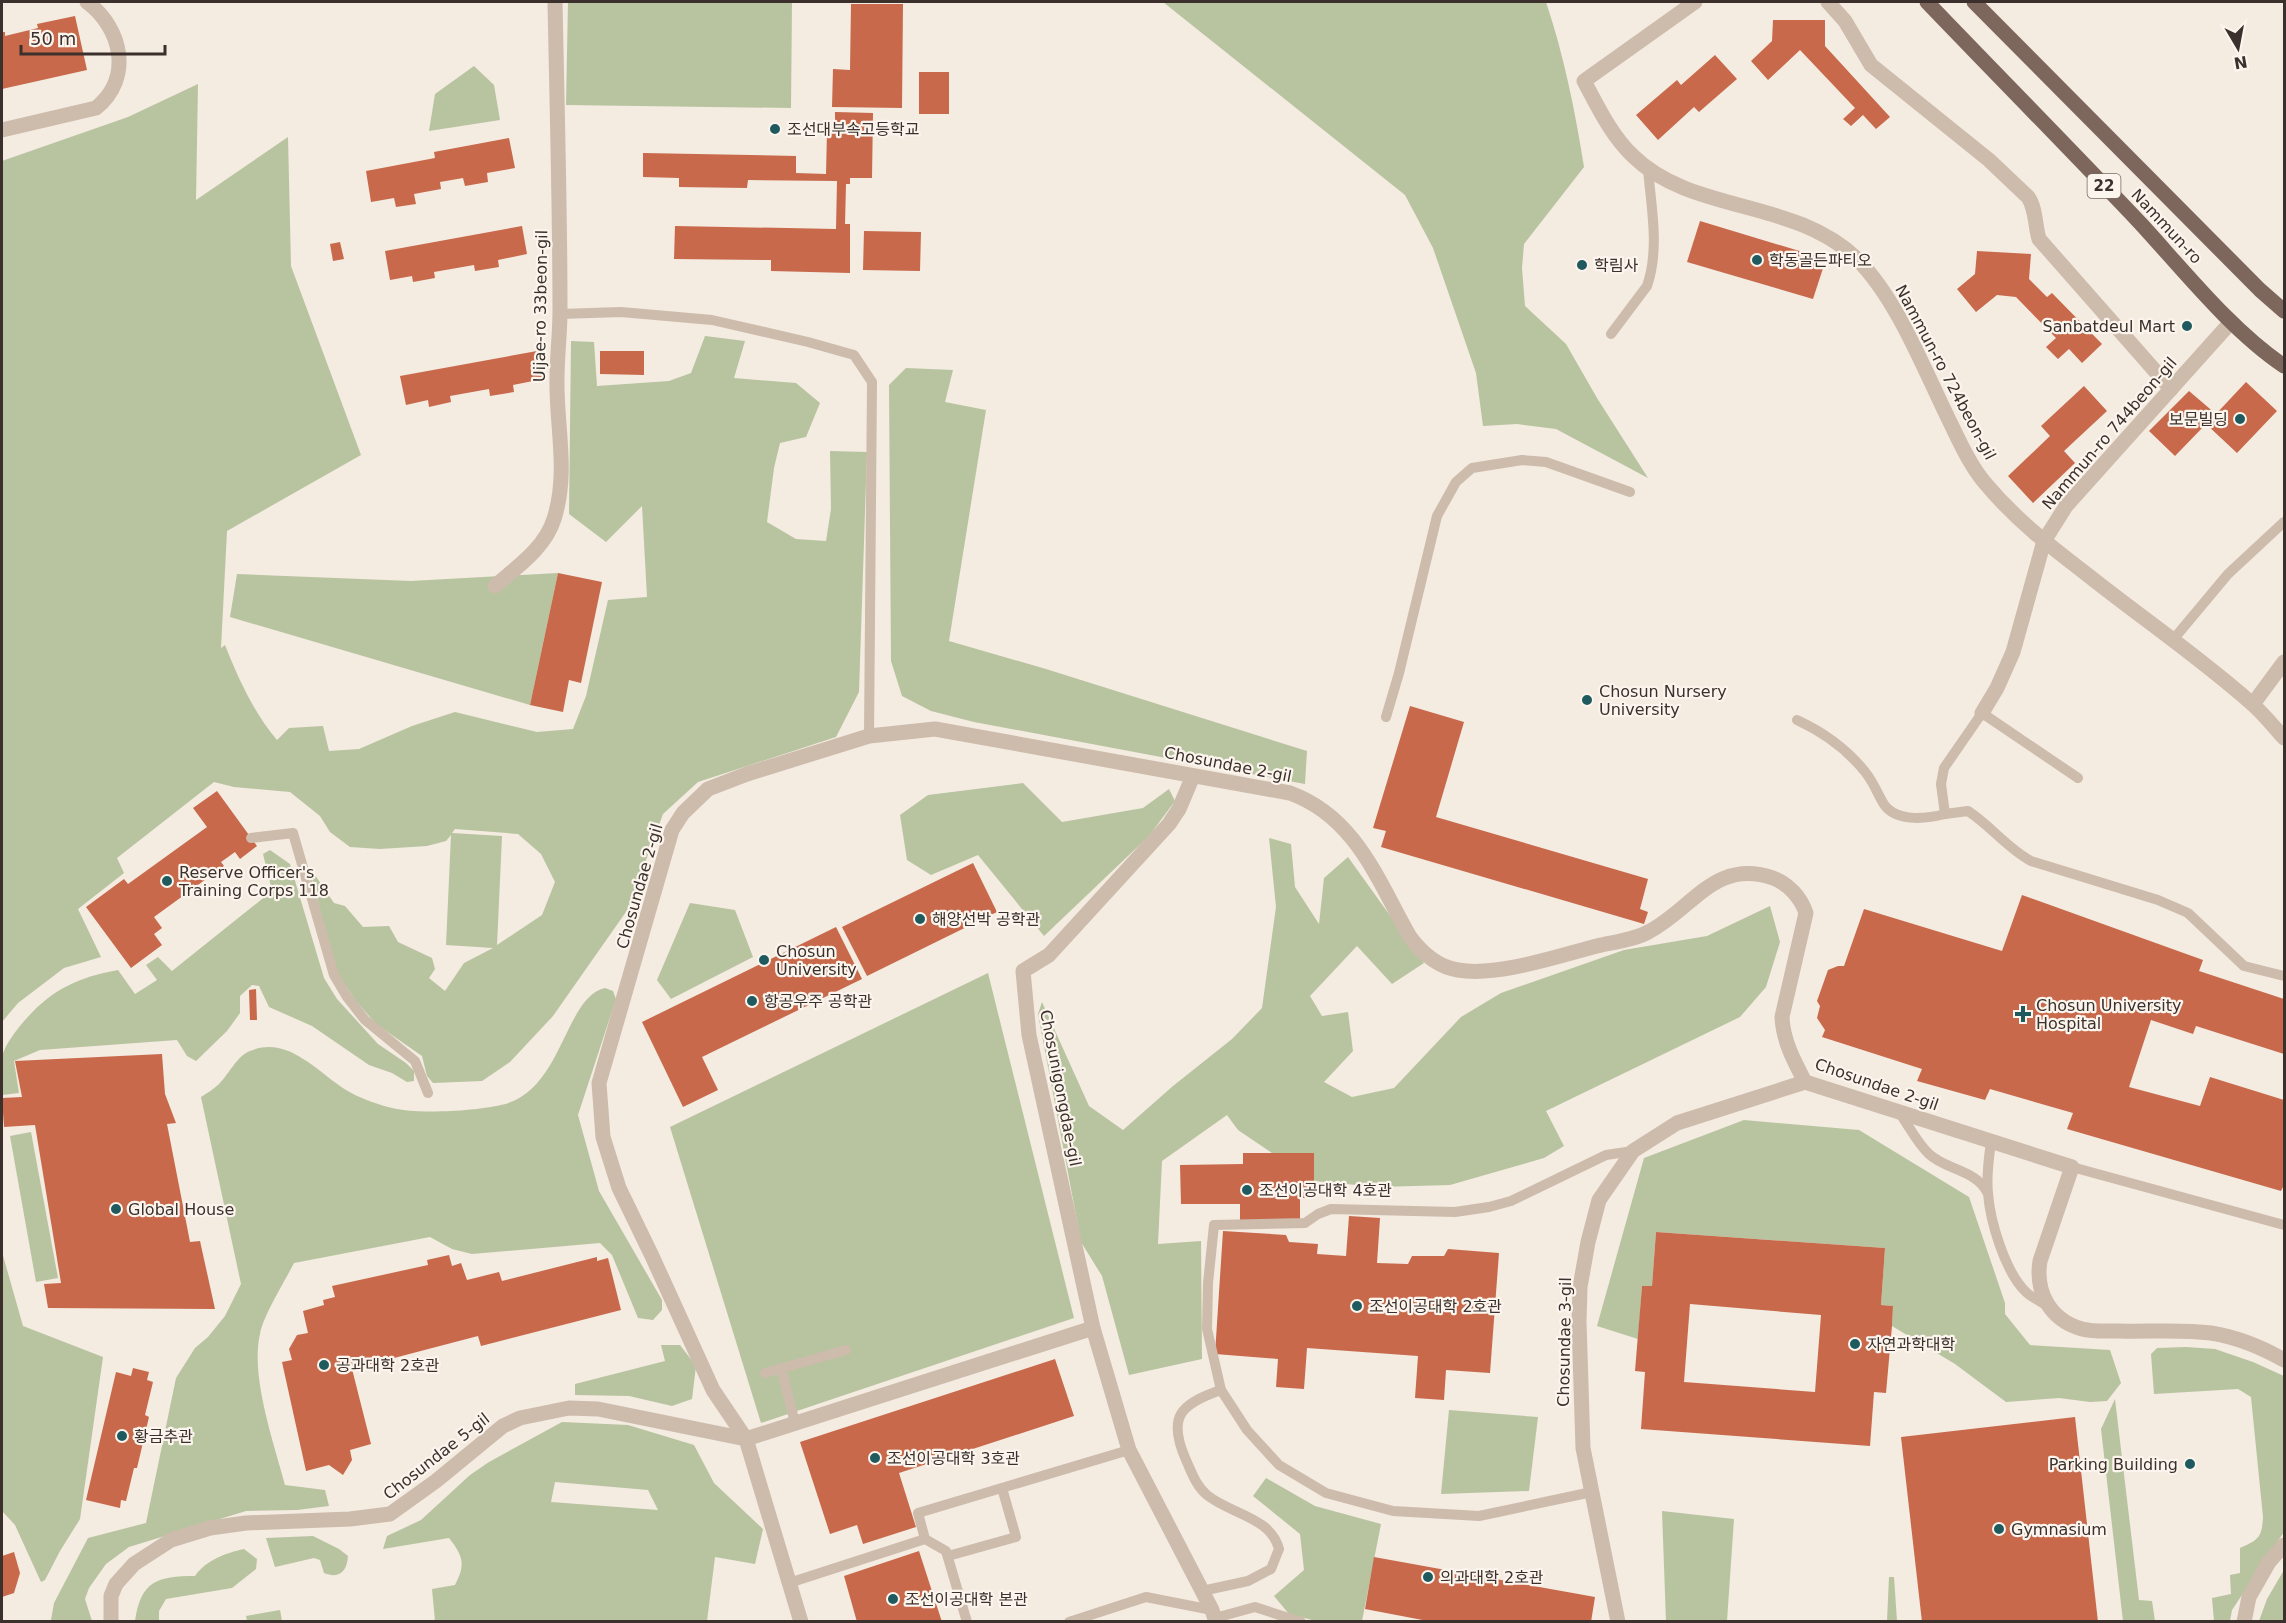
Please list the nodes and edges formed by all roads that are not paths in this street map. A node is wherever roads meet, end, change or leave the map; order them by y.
1 (87, 2) edge
2 (555, 2) edge
3 (1695, 2) edge
4 (1828, 2) edge
5 (1927, 2) edge
6 (1974, 2) edge
7 (2, 130) edge
8 (1648, 169) junction
9 (2284, 311) edge
10 (560, 314) junction
11 (2231, 322) junction
12 (1611, 334) dead end
13 (2284, 366) edge
14 (2170, 389) junction
15 (1630, 492) dead end
16 (2284, 522) edge
17 (2044, 541) junction
18 (495, 586) dead end
19 (2172, 641) junction
20 (2284, 662) edge
21 (2253, 704) junction
22 (1982, 713) junction
23 (1386, 717) dead end
24 (1797, 720) dead end
25 (869, 736) junction
26 (2284, 738) edge
27 (1193, 776) junction
28 (2078, 778) dead end
29 (1945, 814) junction
30 (251, 838) dead end
31 (2284, 976) edge
32 (1805, 1082) junction
33 (428, 1093) dead end
34 (1899, 1112) junction
35 (1991, 1142) junction
36 (1633, 1151) junction
37 (2072, 1167) junction
38 (1988, 1192) junction
39 (2284, 1225) edge
40 (2050, 1307) junction
41 (1093, 1328) junction
42 (846, 1350) dead end
43 (2284, 1360) edge
44 (781, 1368) junction
45 (765, 1373) dead end
46 (1221, 1390) junction
47 (795, 1423) junction
48 (746, 1439) junction
49 (1129, 1450) junction
50 (1002, 1488) junction
51 (1592, 1492) junction
52 (925, 1539) junction
53 (2284, 1545) edge
54 (948, 1556) junction
55 (789, 1583) junction
56 (1202, 1591) junction
57 (1215, 1617) edge
58 (111, 1622) edge
59 (801, 1622) edge
60 (968, 1622) edge
61 (1069, 1622) edge
62 (1301, 1622) edge
63 (1618, 1622) edge
64 (2244, 1622) edge

1 - 7 street
2 - 10 street, Uijae-ro 33beon-gil
3 - 8 street, Nammun-ro 724beon-gil
4 - 14 street
5 - 11 main road, Nammun-ro / 22
6 - 9 main road, Nammun-ro / 22
8 - 12 lane
8 - 17 street, Nammun-ro 724beon-gil
10 - 18 street, Uijae-ro 33beon-gil
10 - 25 lane
11 - 13 main road, Nammun-ro / 22
11 - 14 street, Nammun-ro 744beon-gil
14 - 17 street, Nammun-ro 744beon-gil
15 - 23 lane
16 - 19 lane
17 - 19 street, Nammun-ro 724beon-gil
17 - 22 street, Nammun-ro 744beon-gil
19 - 21 street, Nammun-ro 724beon-gil
20 - 21 street
21 - 26 street, Nammun-ro 724beon-gil
22 - 28 lane
22 - 29 lane
24 - 29 lane
25 - 27 street, Chosundae 2-gil
25 - 48 street, Chosundae 2-gil
27 - 32 street, Chosundae 2-gil
27 - 41 street, Chosunigongdae-gil
29 - 31 lane
30 - 33 lane
32 - 34 street, Chosundae 2-gil
32 - 36 street, Chosundae 3-gil
34 - 35 street, Chosundae 2-gil
34 - 38 lane
35 - 37 street, Chosundae 2-gil
35 - 38 lane
36 - 46 lane
36 - 51 street, Chosundae 3-gil
37 - 39 lane
37 - 40 street
38 - 40 lane
40 - 43 street
41 - 47 street
41 - 49 street, Chosunigongdae-gil
42 - 44 lane
44 - 45 lane
44 - 47 lane
46 - 51 lane
46 - 56 lane
47 - 48 street
48 - 55 street
48 - 58 street, Chosundae 5-gil
49 - 50 lane
49 - 56 street, Chosunigongdae-gil
50 - 52 lane
50 - 54 lane
51 - 63 street, Chosundae 3-gil
52 - 54 lane
52 - 55 lane
53 - 64 street
54 - 60 lane
55 - 59 street
56 - 57 street, Chosunigongdae-gil
57 - 61 lane
57 - 62 lane

